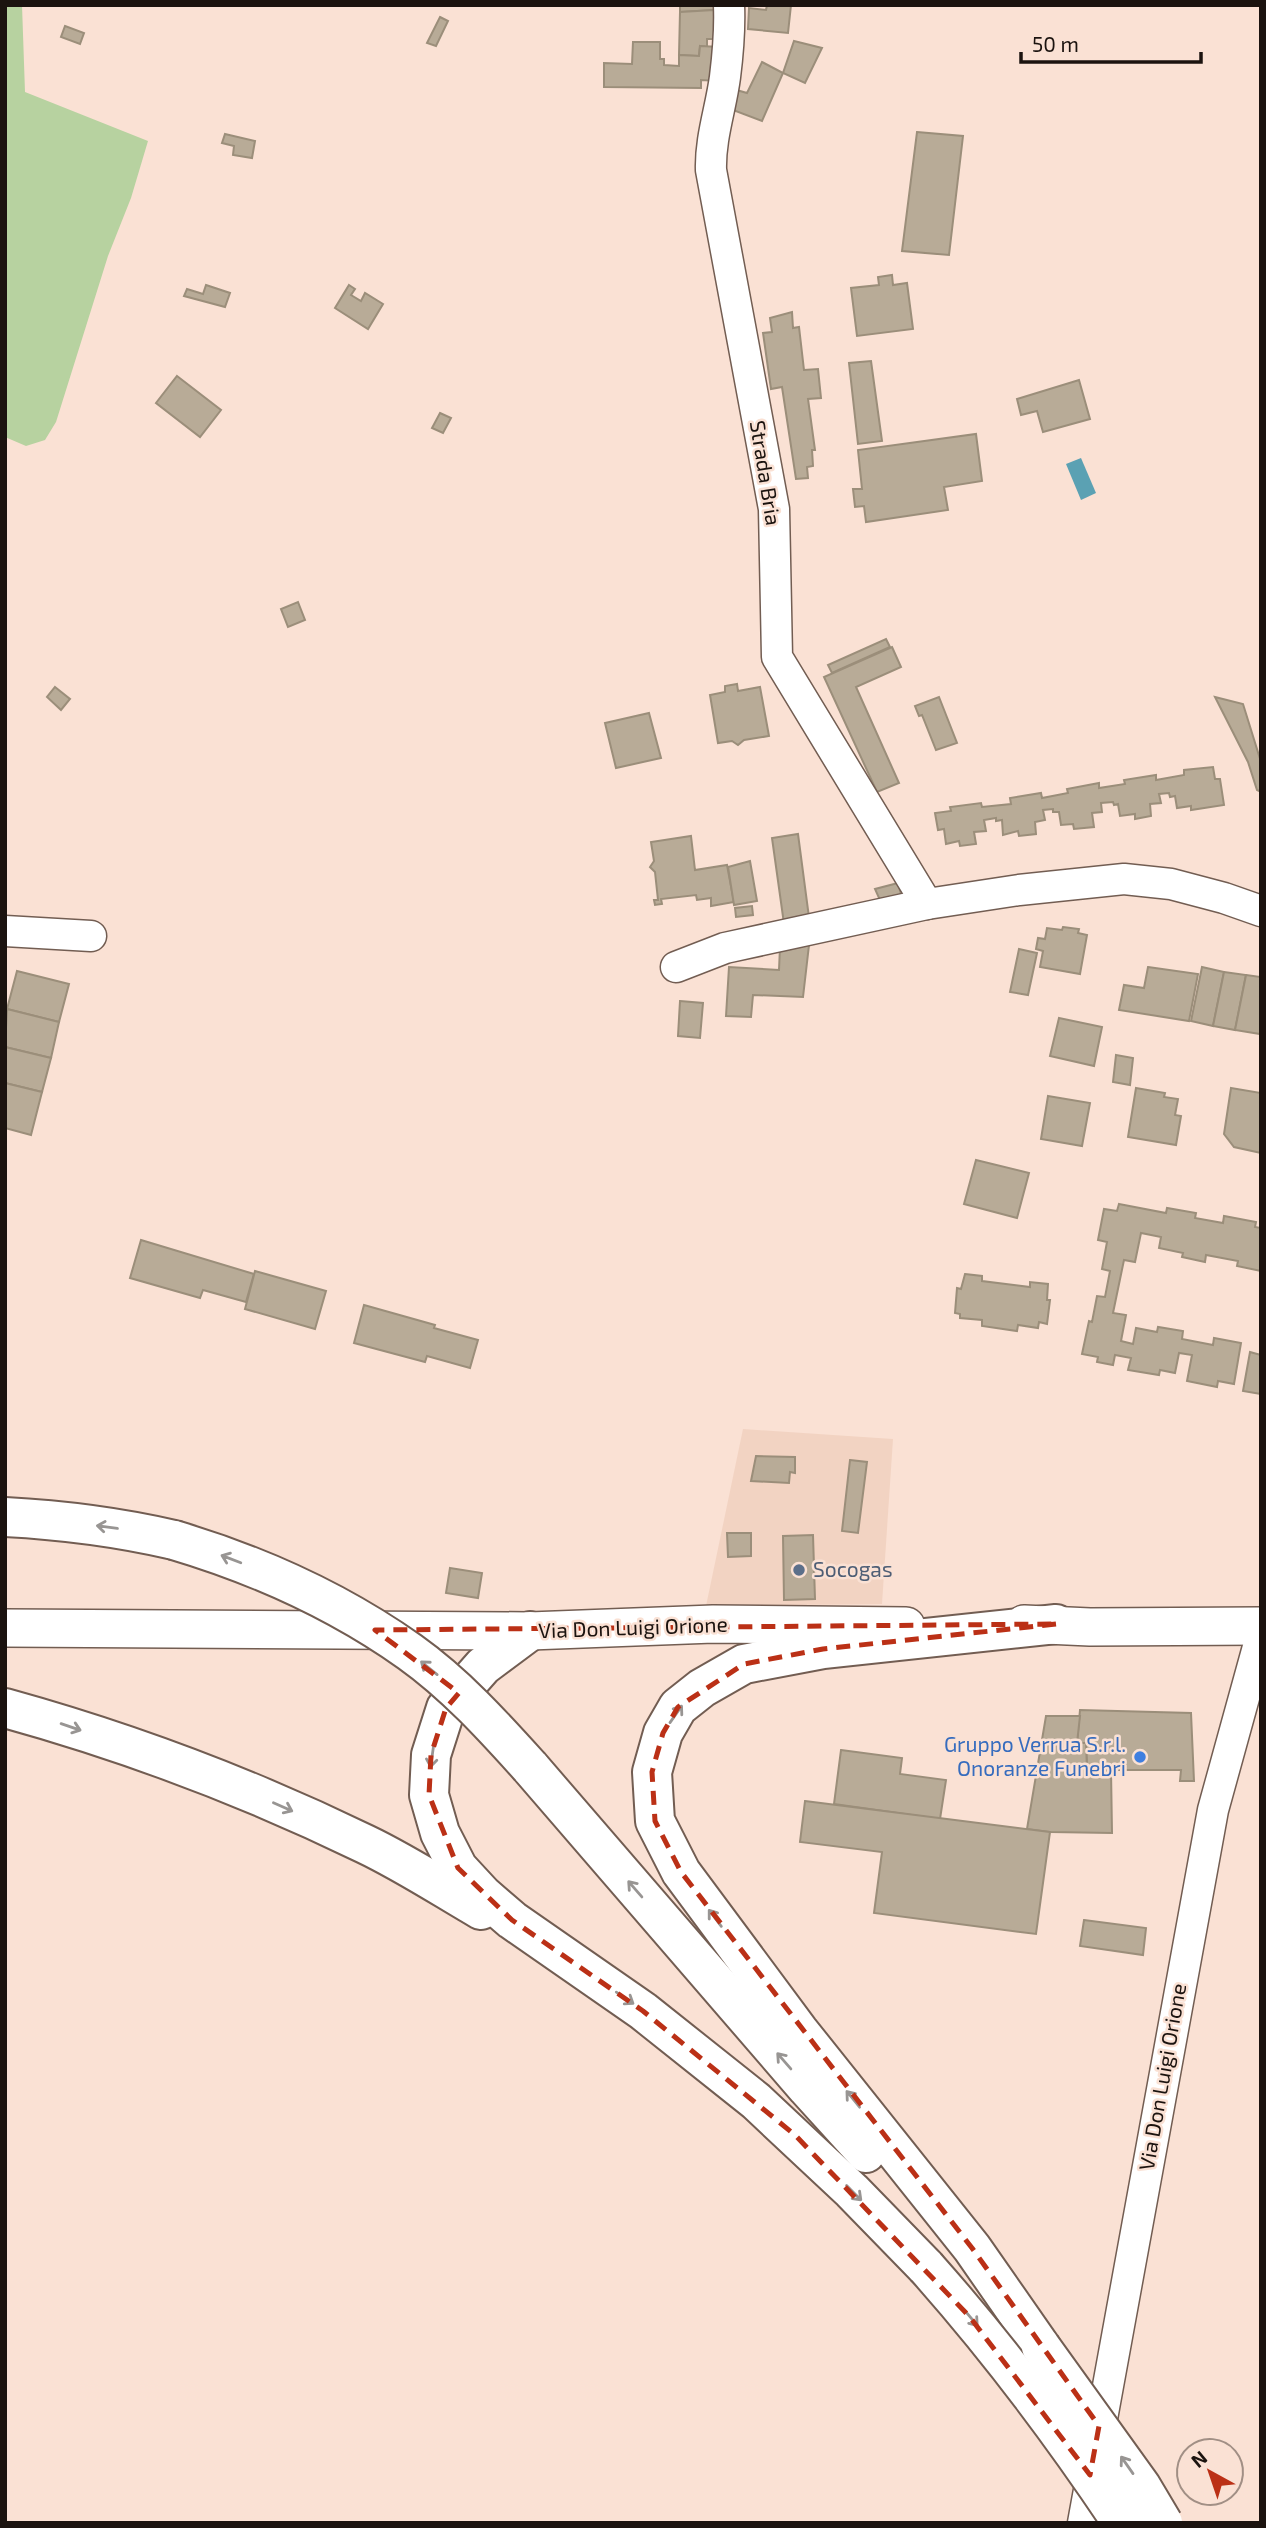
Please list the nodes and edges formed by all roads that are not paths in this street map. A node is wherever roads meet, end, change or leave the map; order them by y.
1 (729, 5) edge
2 (927, 904) junction
3 (1261, 911) edge
4 (5, 932) edge
5 (91, 936) dead end
6 (676, 967) dead end
7 (5, 1517) edge
8 (1056, 1624) junction
9 (1261, 1626) edge
10 (5, 1628) edge
11 (530, 1631) junction
12 (1261, 1636) edge
13 (5, 1708) edge
14 (568, 1960) junction
15 (953, 2257) junction
16 (1083, 2523) edge
17 (1122, 2523) edge
18 (1163, 2523) edge

1 - 2 street, Strada Bria
2 - 3 street
2 - 6 street
4 - 5 street
15 -> 7 highway, bridge
8 - 9 main road, Via Don Luigi Orione
8 - 11 main road, Via Don Luigi Orione
15 -> 8 highway
10 - 11 main road, Via Don Luigi Orione
11 -> 14 highway
12 - 16 street, Via Don Luigi Orione
13 -> 14 highway
14 -> 15 highway
15 -> 17 highway, bridge
18 -> 15 highway, bridge

